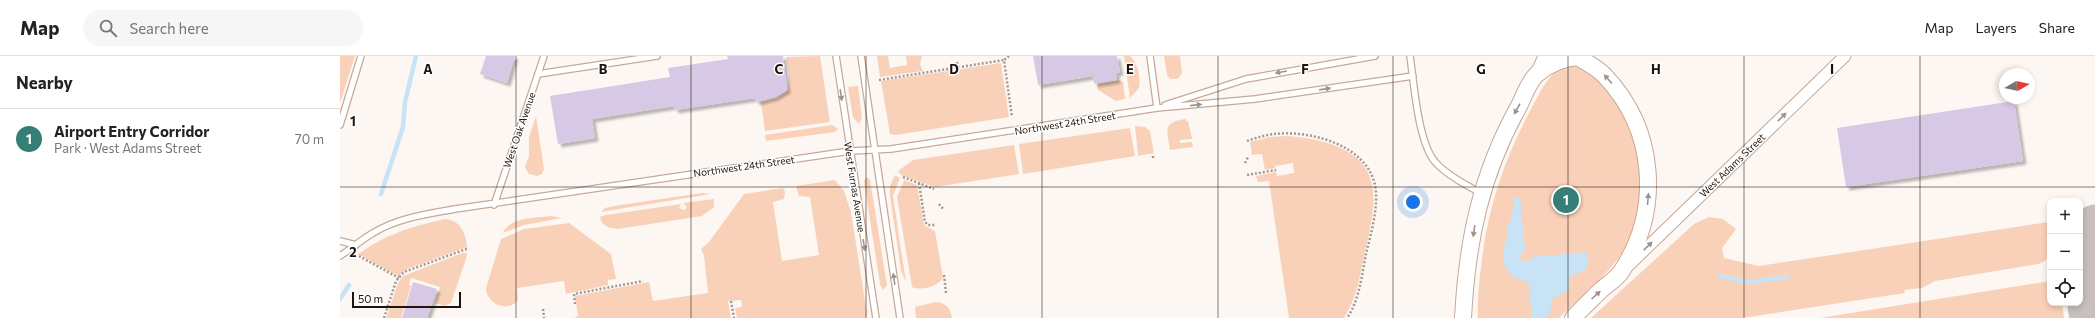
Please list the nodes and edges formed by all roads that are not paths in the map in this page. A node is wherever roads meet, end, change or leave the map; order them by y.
1 (362, 56) edge
2 (544, 56) edge
3 (657, 56) edge
4 (836, 56) edge
5 (861, 56) edge
6 (1150, 56) edge
7 (1375, 56) edge
8 (1410, 56) edge
9 (1544, 56) edge
10 (1845, 56) edge
11 (538, 74) junction
12 (1536, 75) junction
13 (1413, 76) junction
14 (1158, 108) junction
15 (340, 125) edge
16 (875, 150) junction
17 (850, 151) junction
18 (1481, 193) junction
19 (494, 205) junction
20 (340, 241) edge
21 (356, 245) junction
22 (340, 256) edge
23 (1620, 274) junction
24 (1464, 316) edge
25 (876, 318) edge
26 (900, 318) edge
27 (1573, 318) edge

1 - 15 lane
2 - 11 lane, West Oak Avenue
3 - 11 lane
4 -> 17 lane, West Furnas Avenue
5 - 16 lane
6 - 14 lane
7 -> 14 lane, Northwest 24th Street
8 - 13 lane
9 - 12 street, West Adams Street
23 -> 10 street, West Adams Street
11 - 19 lane, West Oak Avenue
12 -> 18 main road, West Adams Street
23 -> 12 main road, West Adams Street
14 -> 13 lane, Northwest 24th Street
13 - 18 lane
14 - 16 lane, Northwest 24th Street
16 - 17 lane, Northwest 24th Street
26 -> 16 lane
17 - 19 lane, Northwest 24th Street
17 -> 25 lane, West Furnas Avenue
18 -> 24 main road, West Adams Street
19 - 21 lane, Northwest 24th Street
20 - 21 lane
21 - 22 lane, Northwest 24th Street
27 -> 23 main road, West Adams Street

